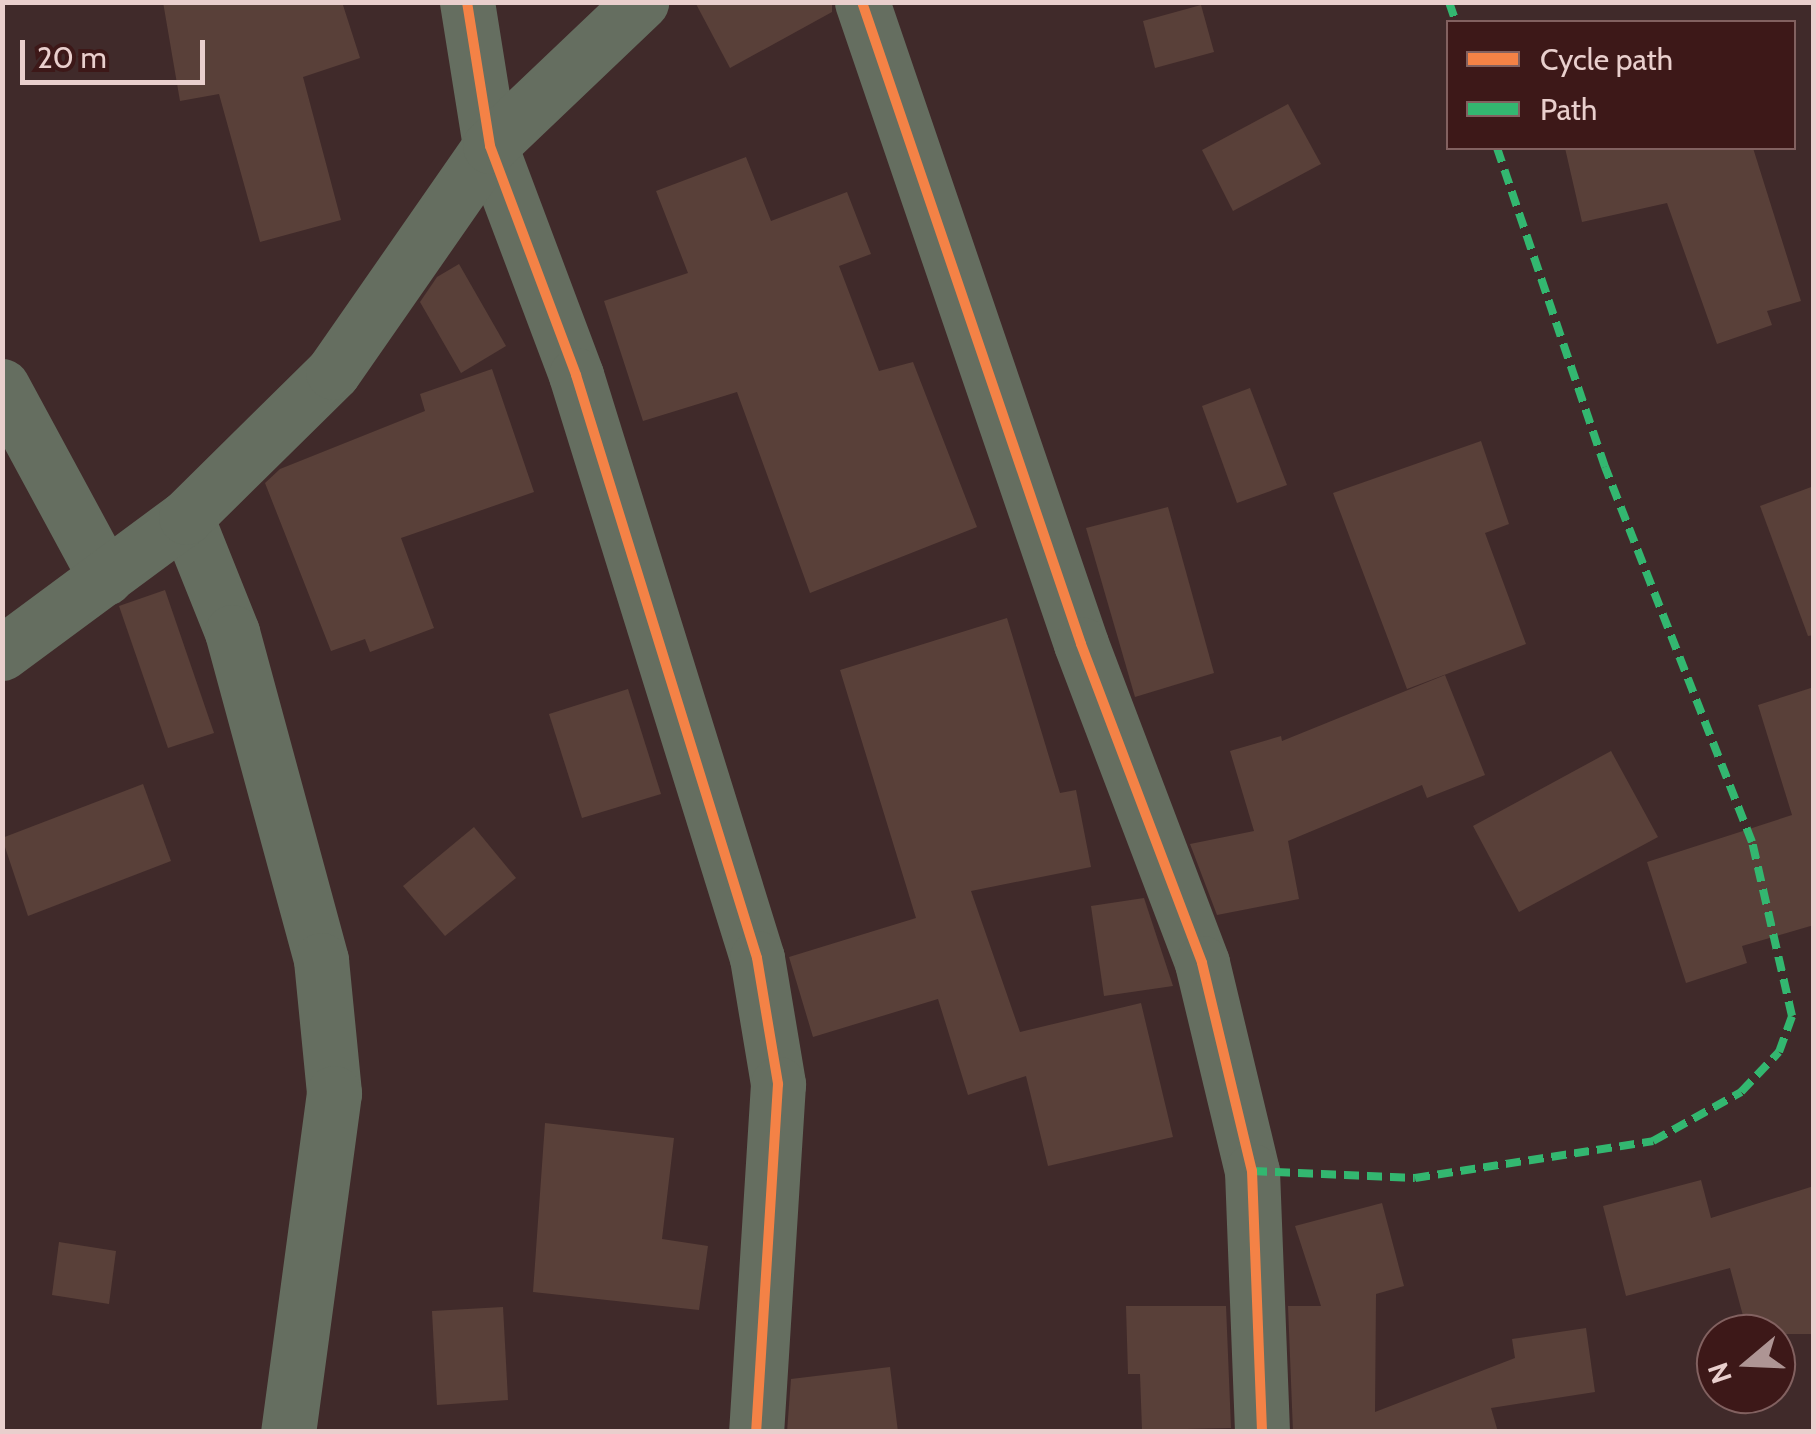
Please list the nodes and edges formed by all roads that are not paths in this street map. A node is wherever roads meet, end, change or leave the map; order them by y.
1 (467, 2) edge
2 (641, 2) edge
3 (862, 2) edge
4 (490, 146) junction
5 (2, 386) edge
6 (186, 517) junction
7 (106, 578) junction
8 (2, 653) edge
9 (288, 1432) edge
10 (756, 1432) edge
11 (1262, 1432) edge

1 - 4 street
2 - 4 street
3 - 11 street
4 - 6 street
4 - 10 street
5 - 7 street
6 - 7 street
6 - 9 street
7 - 8 street

